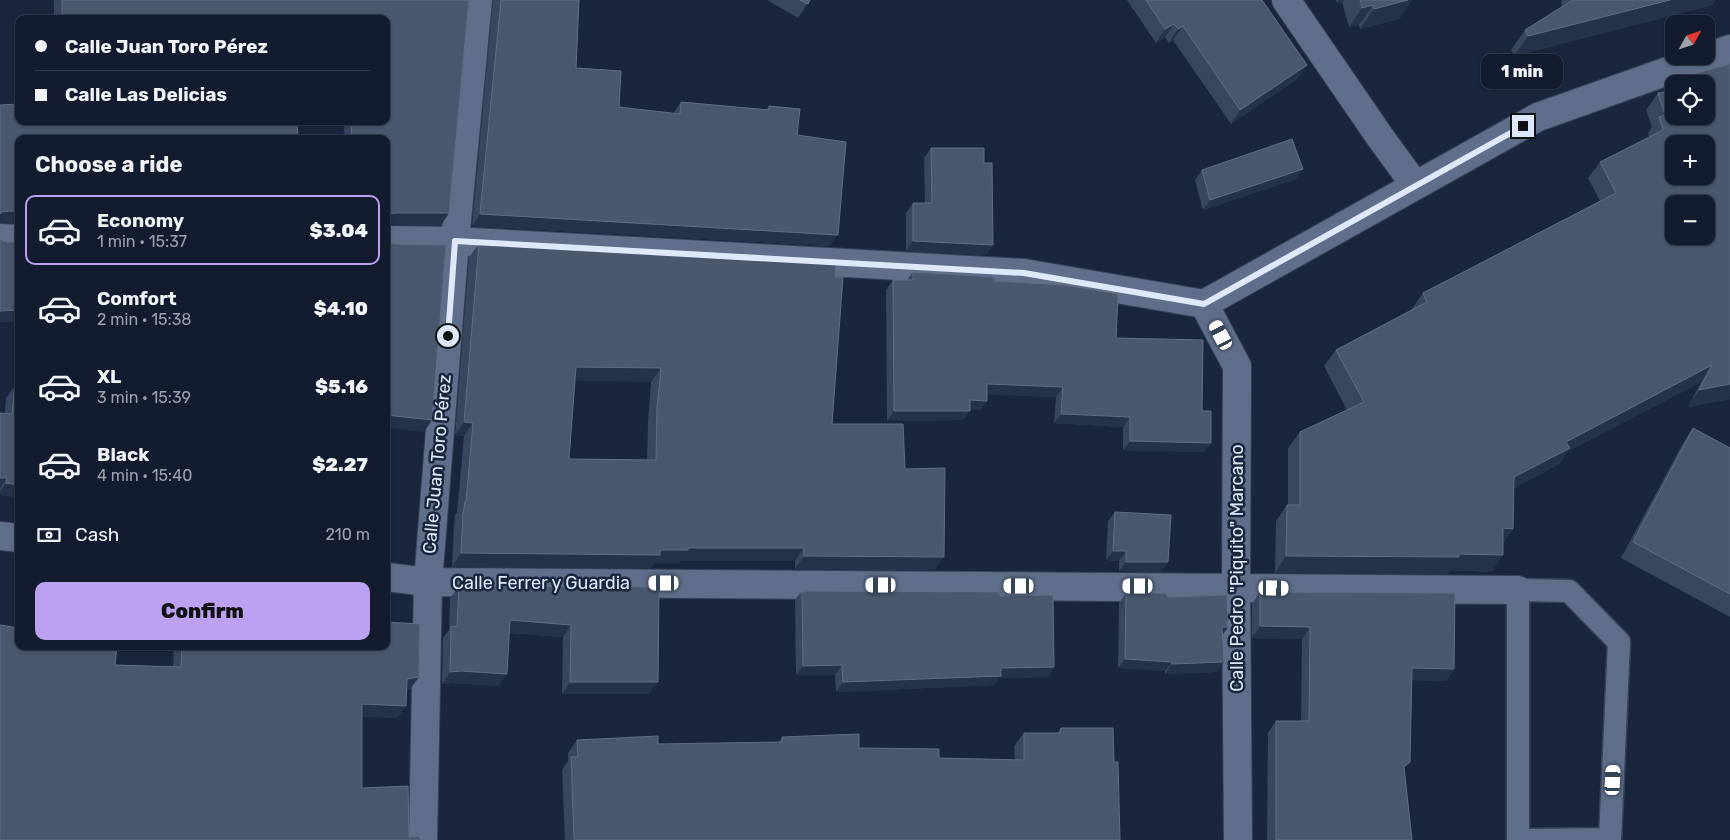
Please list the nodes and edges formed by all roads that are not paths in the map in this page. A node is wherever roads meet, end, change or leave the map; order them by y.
1 (478, 0) edge
2 (1286, 0) edge
3 (1730, 49) edge
4 (1415, 185) junction
5 (0, 238) edge
6 (15, 238) edge
7 (390, 240) edge
8 (455, 241) junction
9 (1204, 304) junction
10 (0, 536) edge
11 (15, 538) edge
12 (390, 577) edge
13 (428, 582) junction
14 (1236, 587) junction
15 (1518, 590) junction
16 (423, 840) edge
17 (1238, 840) edge
18 (1518, 840) edge
19 (1528, 840) edge

1 - 8 street, Calle Juan Toro Pérez
2 - 4 street
3 - 4 street
4 - 9 street
5 - 6 street
7 - 8 street
8 - 9 street
8 - 13 street, Calle Juan Toro Pérez
9 - 14 street, Calle Pedro "Piquito" Marcano
10 - 11 street
12 - 13 street, Calle Ferrer y Guardia
13 - 14 street, Calle Ferrer y Guardia
13 - 16 street, Calle Juan Toro Pérez
14 - 15 street, Calle Ferrer y Guardia
14 - 17 street, Calle Pedro "Piquito" Marcano
15 - 18 lane
15 - 19 lane

